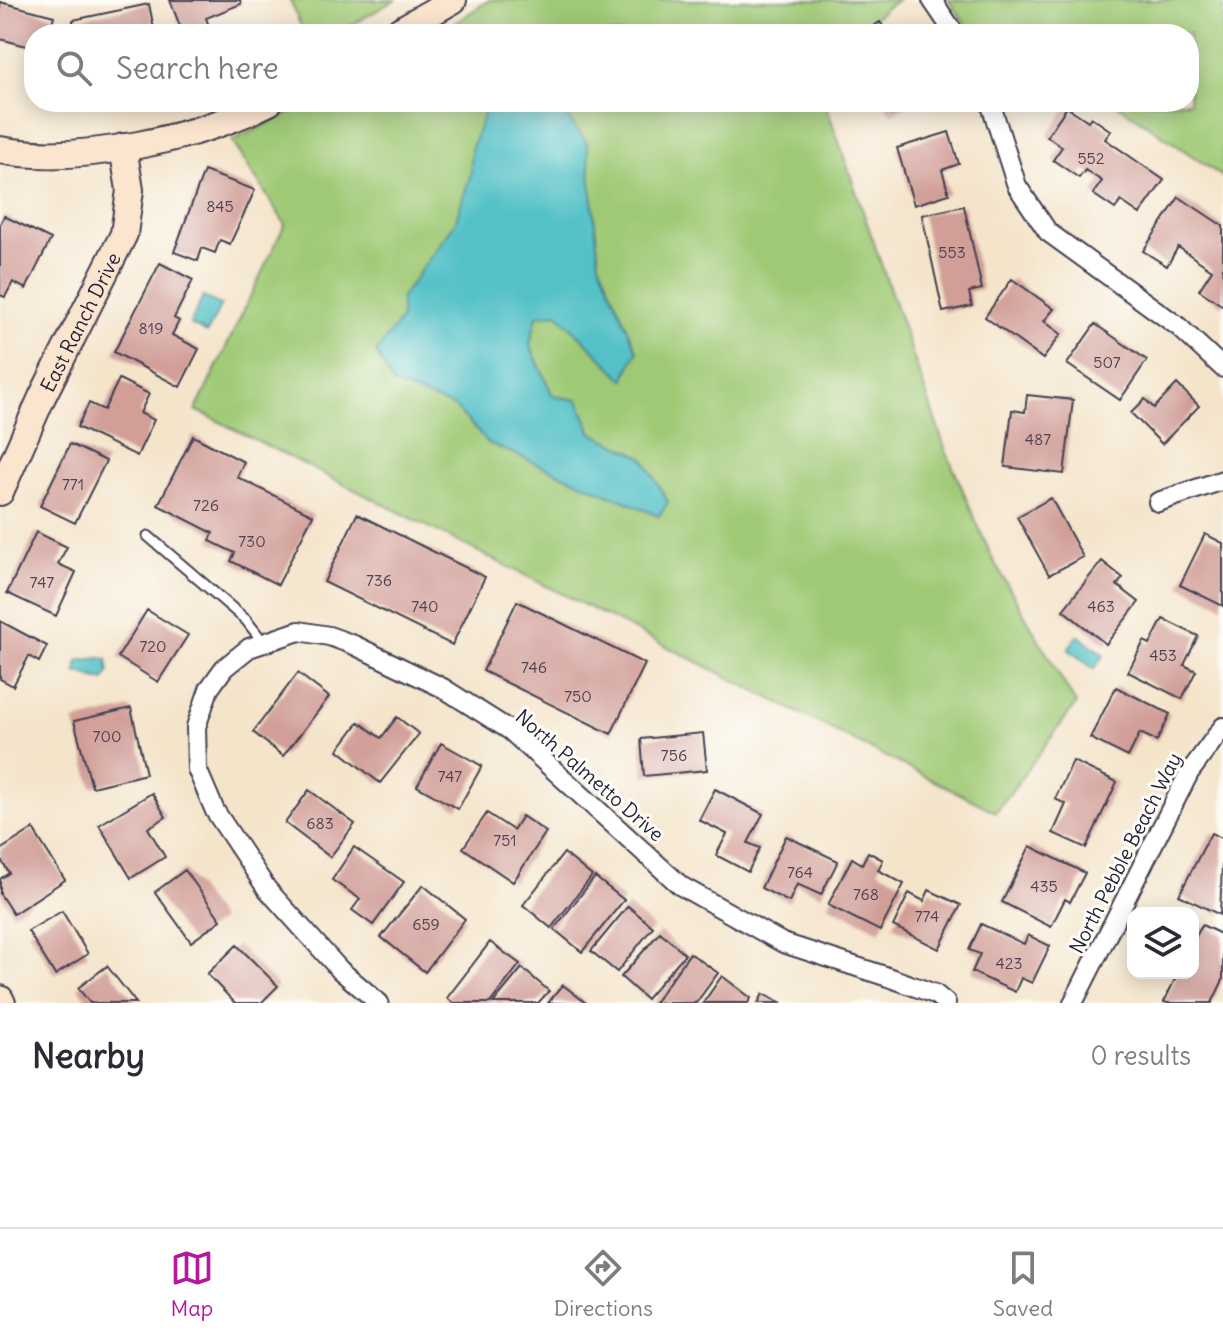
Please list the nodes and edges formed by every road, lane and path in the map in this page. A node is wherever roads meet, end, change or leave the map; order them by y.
1 (453, 0) edge
2 (932, 0) edge
3 (411, 24) edge
4 (948, 24) edge
5 (241, 112) edge
6 (993, 112) edge
7 (123, 147) junction
8 (0, 150) edge
9 (1223, 368) edge
10 (1223, 480) edge
11 (0, 492) edge
12 (1158, 502) dead end
13 (148, 536) dead end
14 (264, 643) junction
15 (1223, 727) edge
16 (379, 1003) edge
17 (946, 1003) edge
18 (1073, 1003) edge

1 - 3 street
2 - 4 street
5 - 7 street
6 - 9 street
7 - 8 street
7 - 11 street, East Ranch Drive
10 - 12 street
13 - 14 lane
14 - 16 street, North Palmetto Drive
14 - 17 street, North Palmetto Drive
15 - 18 street, North Pebble Beach Way

